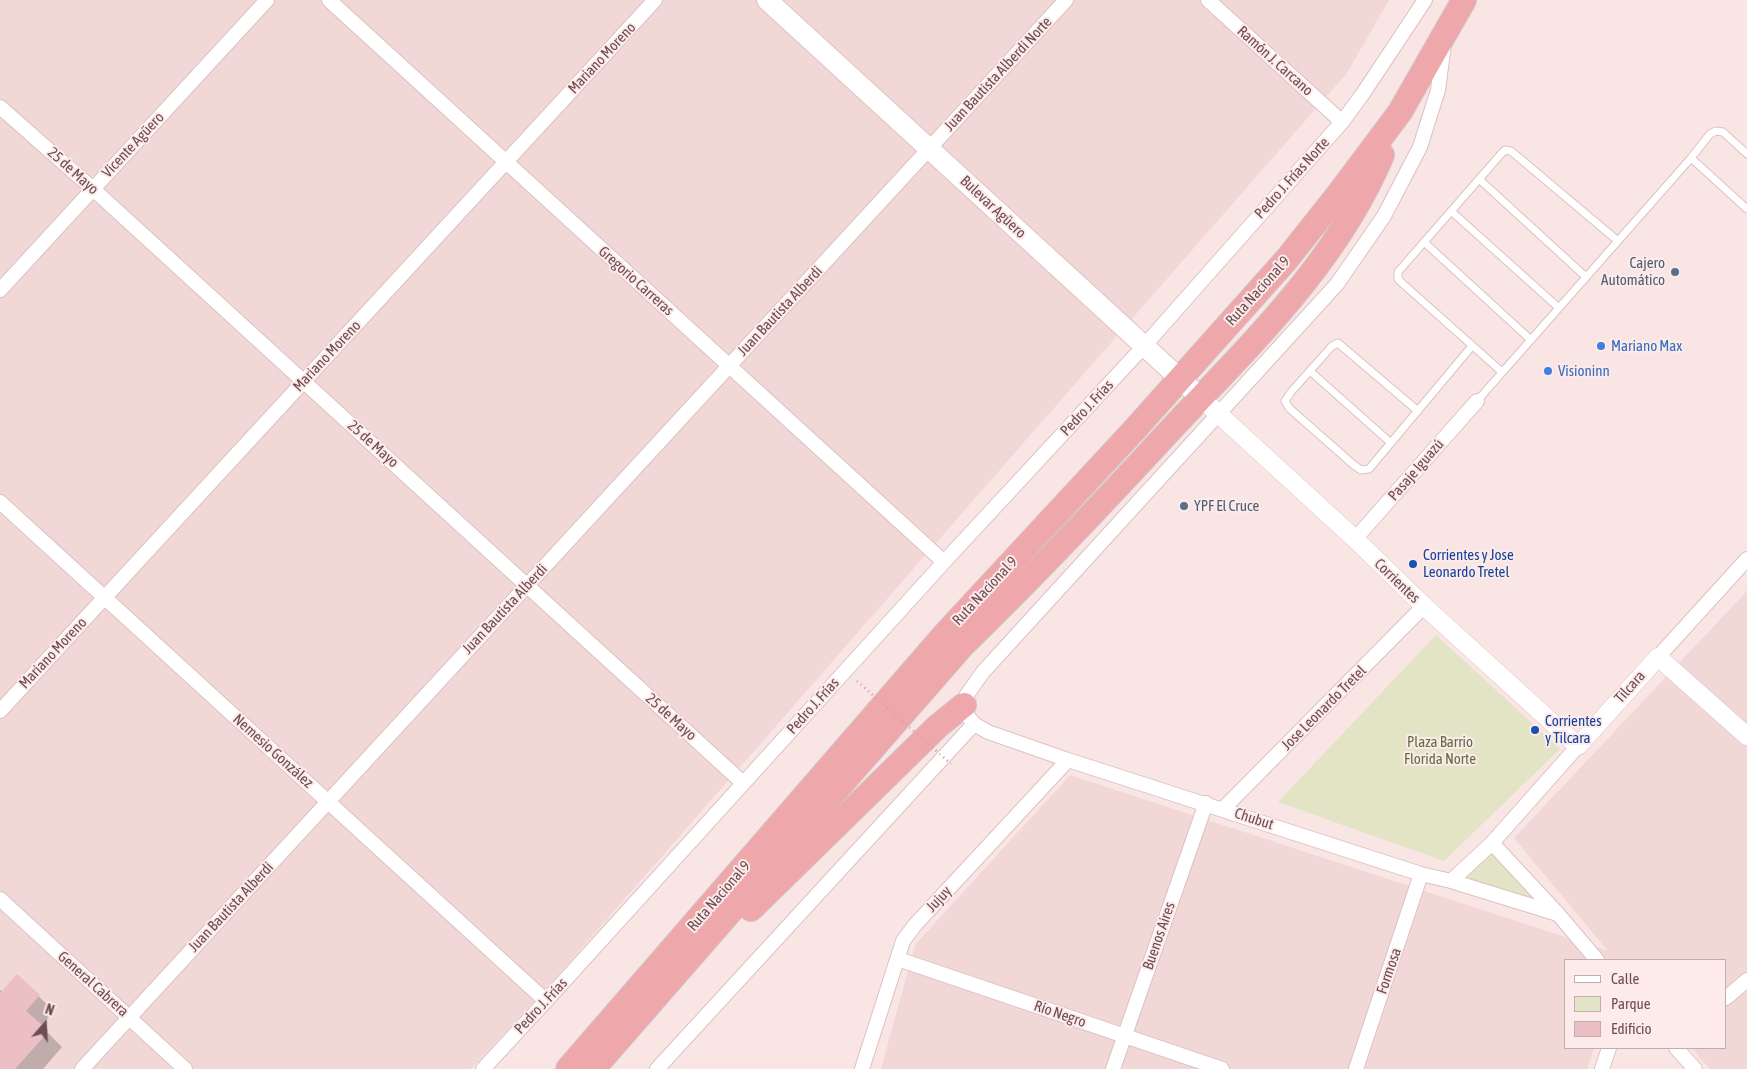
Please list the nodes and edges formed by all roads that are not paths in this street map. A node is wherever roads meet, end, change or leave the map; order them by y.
1 (267, 0) edge
2 (329, 0) edge
3 (655, 0) edge
4 (767, 0) edge
5 (1066, 0) edge
6 (1208, 0) edge
7 (1425, 0) edge
8 (1464, 0) edge
9 (1445, 34) junction
10 (0, 106) edge
11 (1400, 112) junction
12 (1342, 122) junction
13 (929, 148) junction
14 (1747, 154) edge
15 (1691, 158) junction
16 (506, 162) junction
17 (1479, 179) junction
18 (93, 189) junction
19 (1747, 209) edge
20 (1451, 212) junction
21 (1618, 241) junction
22 (1424, 242) junction
23 (1586, 277) junction
24 (0, 290) edge
25 (1559, 308) junction
26 (1531, 340) junction
27 (1144, 345) junction
28 (1472, 346) junction
29 (729, 366) junction
30 (1310, 370) junction
31 (1502, 372) junction
32 (1180, 379) junction
33 (304, 381) junction
34 (1201, 398) junction
35 (1477, 401) joint
36 (1418, 411) junction
37 (1218, 414) junction
38 (1391, 443) junction
39 (0, 502) edge
40 (1355, 540) junction
41 (1747, 559) edge
42 (944, 562) junction
43 (527, 585) junction
44 (105, 597) junction
45 (1424, 606) junction
46 (1658, 657) junction
47 (0, 711) edge
48 (969, 714) junction
49 (1747, 736) edge
50 (1578, 746) junction
51 (1068, 760) junction
52 (743, 783) junction
53 (328, 801) junction
54 (1206, 803) junction
55 (1223, 809) junction
56 (1492, 843) junction
57 (1421, 874) junction
58 (1451, 881) junction
59 (0, 899) edge
60 (1558, 914) junction
61 (898, 959) junction
62 (1596, 959) edge
63 (1747, 980) edge
64 (665, 987) junction
65 (1727, 997) edge
66 (546, 1001) junction
67 (129, 1018) junction
68 (1124, 1036) junction
69 (1609, 1049) edge
70 (1677, 1049) edge
71 (82, 1069) edge
72 (186, 1069) edge
73 (483, 1069) edge
74 (568, 1069) edge
75 (594, 1069) edge
76 (657, 1069) edge
77 (862, 1069) edge
78 (1113, 1069) edge
79 (1222, 1069) edge
80 (1356, 1069) edge
81 (1602, 1069) edge
82 (1695, 1069) edge

1 - 18 street, Vicente Agüero
2 - 16 street, Gregorio Carreras
3 - 16 street, Mariano Moreno
4 - 13 main road, Bulevar Agüero
5 - 13 street, Juan Bautista Alberdi Norte
6 - 12 street, Ramón J. Carcano
7 - 12 street, Pedro J. Frías Norte
8 - 9 highway, Ruta Nacional 9
9 - 11 highway, Ruta Nacional 9
9 - 37 street
10 - 18 street, 25 de Mayo
11 - 32 highway, Ruta Nacional 9
11 - 34 highway, Ruta Nacional 9
12 - 27 street, Pedro J. Frías Norte
13 - 27 main road, Bulevar Agüero
13 - 29 street, Juan Bautista Alberdi
14 - 15 lane
15 - 19 lane
15 - 21 lane
16 - 29 street, Gregorio Carreras
16 - 33 street, Mariano Moreno
17 - 20 lane
17 - 21 lane
17 - 23 lane
18 - 24 street, Vicente Agüero
18 - 33 street, 25 de Mayo
20 - 22 lane
20 - 25 lane
21 - 23 lane
22 - 26 lane
22 - 28 lane
23 - 25 lane
25 - 26 lane
26 - 31 lane
27 - 32 main road, Bulevar Agüero
27 - 42 street, Pedro J. Frías
28 - 31 lane
28 - 36 lane
29 - 42 street, Gregorio Carreras
29 - 43 street, Juan Bautista Alberdi
30 - 36 lane
30 - 38 lane
30 - 38 lane
31 - 35 lane
32 - 34 main road, Bulevar Agüero
32 - 74 highway, Ruta Nacional 9
33 - 43 street, 25 de Mayo
33 - 44 street, Mariano Moreno
34 - 37 street, Bulevar Agüero
34 - 64 highway, Ruta Nacional 9
35 - 40 street, Pasaje Iguazú
36 - 38 lane
37 - 40 street, Corrientes
37 - 48 street
39 - 44 street, Nemesio González
40 - 45 street, Corrientes
41 - 46 street, Tilcara
42 - 52 street, Pedro J. Frías
43 - 52 street, 25 de Mayo
43 - 53 street, Juan Bautista Alberdi
44 - 47 street, Mariano Moreno
44 - 53 street, Nemesio González
45 - 50 street, Corrientes
45 - 55 street, Jose Leonardo Tretel
46 - 49 street
46 - 50 street, Tilcara
48 - 51 street, Chubut
48 - 64 highway
48 - 76 street
50 - 56 street, Tilcara
51 - 54 street, Chubut
51 - 61 street, Jujuy
52 - 66 street, Pedro J. Frías
53 - 66 street, Nemesio González
53 - 67 street, Juan Bautista Alberdi
54 - 55 street, Chubut
54 - 68 street, Buenos Aires
55 - 57 street, Chubut
56 - 58 street, Tilcara
56 - 60 street
57 - 58 street, Chubut
57 - 80 street, Formosa
58 - 60 street, Chubut
59 - 67 street, General Cabrera
60 - 62 street
61 - 68 street, Río Negro
61 - 77 street, Jujuy
63 - 65 street
64 - 75 highway, Ruta Nacional 9
66 - 73 street, Pedro J. Frías
67 - 71 street, Juan Bautista Alberdi
67 - 72 street, General Cabrera
68 - 78 street, Buenos Aires
68 - 79 street, Río Negro
69 - 81 street
70 - 82 street

